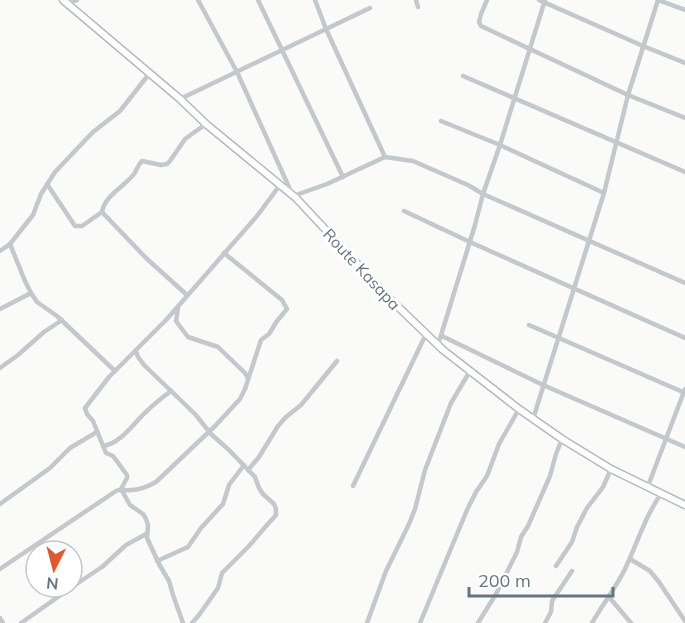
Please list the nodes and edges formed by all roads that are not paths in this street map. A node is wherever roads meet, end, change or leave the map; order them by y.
1 (77, 0) edge
2 (198, 0) edge
3 (258, 0) edge
4 (315, 0) edge
5 (416, 0) edge
6 (487, 0) edge
7 (658, 0) edge
8 (543, 1) edge
9 (64, 2) edge
10 (418, 6) dead end
11 (370, 8) dead end
12 (685, 10) edge
13 (326, 29) junction
14 (643, 46) junction
15 (530, 49) junction
16 (282, 51) junction
17 (685, 63) edge
18 (237, 72) junction
19 (149, 74) junction
20 (463, 76) dead end
21 (628, 95) junction
22 (514, 98) junction
23 (180, 99) junction
24 (685, 118) edge
25 (441, 121) dead end
26 (206, 124) junction
27 (617, 143) junction
28 (500, 145) junction
29 (385, 157) junction
30 (685, 172) edge
31 (342, 177) junction
32 (47, 184) junction
33 (280, 185) junction
34 (604, 193) junction
35 (483, 194) junction
36 (293, 196) junction
37 (404, 211) dead end
38 (102, 212) junction
39 (589, 240) junction
40 (470, 242) junction
41 (9, 244) junction
42 (0, 251) edge
43 (224, 253) junction
44 (685, 283) edge
45 (574, 288) junction
46 (31, 293) junction
47 (187, 295) junction
48 (178, 305) junction
49 (0, 309) edge
50 (62, 320) junction
51 (530, 325) dead end
52 (426, 334) junction
53 (442, 336) junction
54 (558, 337) junction
55 (685, 338) edge
56 (438, 345) junction
57 (136, 351) junction
58 (337, 361) dead end
59 (0, 368) edge
60 (115, 371) junction
61 (470, 371) junction
62 (248, 378) junction
63 (543, 385) junction
64 (171, 391) junction
65 (685, 391) edge
66 (519, 409) junction
67 (533, 419) junction
68 (97, 432) junction
69 (208, 432) junction
70 (562, 439) junction
71 (666, 440) junction
72 (103, 446) junction
73 (685, 447) edge
74 (246, 468) junction
75 (611, 469) junction
76 (353, 486) dead end
77 (648, 486) junction
78 (121, 489) junction
79 (661, 494) junction
80 (0, 504) edge
81 (685, 505) edge
82 (146, 534) junction
83 (630, 559) junction
84 (157, 561) junction
85 (556, 566) dead end
86 (0, 569) edge
87 (572, 571) dead end
88 (84, 579) edge
89 (609, 597) junction
90 (55, 599) edge
91 (685, 621) edge
92 (192, 622) edge
93 (21, 623) edge
94 (184, 623) edge
95 (367, 623) edge
96 (420, 623) edge
97 (478, 623) edge
98 (545, 623) edge
99 (591, 623) edge
100 (631, 623) edge

1 - 9 street
2 - 18 street
3 - 16 street
4 - 13 street
5 - 10 street
6 - 15 street
7 - 12 street
7 - 14 street
8 - 14 street
8 - 15 street
9 - 19 main road, Route Kasapa
11 - 13 street
13 - 16 street
13 - 29 street
14 - 17 street
14 - 21 street
15 - 21 street
15 - 22 street
16 - 18 street
16 - 31 street
18 - 23 street
18 - 36 street
19 - 23 main road, Route Kasapa
19 - 32 street
20 - 22 street
21 - 24 street
21 - 27 street
22 - 27 street
22 - 28 street
23 - 26 main road, Route Kasapa
25 - 28 street
26 - 33 main road, Route Kasapa
26 - 38 street
27 - 30 street
27 - 34 street
28 - 34 street
28 - 35 street
29 - 31 street
29 - 35 street
31 - 36 street
32 - 38 street
32 - 41 street
33 - 36 main road, Route Kasapa
33 - 43 street
34 - 39 street
35 - 39 street
35 - 40 street
36 - 52 main road, Route Kasapa
37 - 40 street
38 - 47 street
39 - 44 street
39 - 45 street
40 - 45 street
40 - 53 street
41 - 42 street
41 - 46 street
43 - 47 street
43 - 62 street
45 - 54 street
45 - 55 street
46 - 49 street
46 - 50 street
47 - 48 street
48 - 57 street
48 - 62 street
50 - 59 street
50 - 60 street
51 - 54 street
52 - 56 main road, Route Kasapa
52 - 76 street
53 - 56 street
53 - 63 street
54 - 63 street
54 - 65 street
56 - 61 main road, Route Kasapa
57 - 60 street
57 - 64 street
58 - 74 street
60 - 68 street
61 - 66 main road, Route Kasapa
61 - 95 street
62 - 69 street
63 - 67 street
63 - 71 street
64 - 69 street
64 - 72 street
65 - 71 street
66 - 67 main road, Route Kasapa
66 - 96 street
67 - 70 main road, Route Kasapa
68 - 72 street
68 - 80 street
69 - 74 street
69 - 78 street
70 - 75 main road, Route Kasapa
70 - 97 street
71 - 73 street
71 - 77 street
72 - 78 street
74 - 84 street
74 - 92 street
75 - 77 main road, Route Kasapa
75 - 85 street
77 - 79 main road, Route Kasapa
78 - 82 street
78 - 86 street
79 - 81 main road, Route Kasapa
79 - 83 street
82 - 84 street
82 - 88 street
83 - 89 street
83 - 91 street
84 - 94 street
87 - 98 street
89 - 99 street
89 - 100 street
90 - 93 street
92 - 94 street

